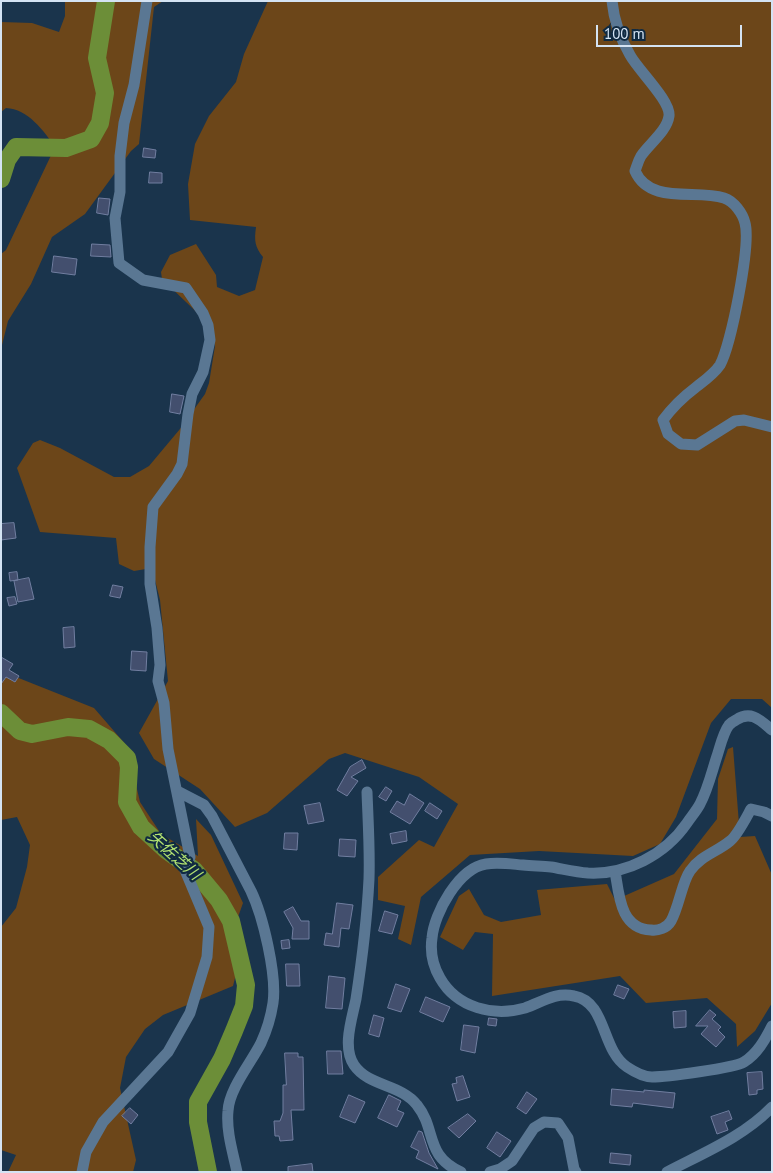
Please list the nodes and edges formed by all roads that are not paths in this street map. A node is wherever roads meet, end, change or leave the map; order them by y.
1 (147, 1) edge
2 (612, 1) edge
3 (772, 427) edge
4 (772, 730) edge
5 (177, 791) junction
6 (367, 792) dead end
7 (772, 816) edge
8 (615, 871) junction
9 (772, 1026) edge
10 (772, 1107) edge
11 (82, 1172) edge
12 (237, 1172) edge
13 (461, 1172) edge
14 (490, 1172) edge
15 (576, 1172) edge
16 (667, 1172) edge

1 - 5 street
2 - 3 street
4 - 8 street
5 - 11 street
5 - 12 street
6 - 13 street
7 - 8 street
8 - 9 street
10 - 16 street
14 - 15 street

